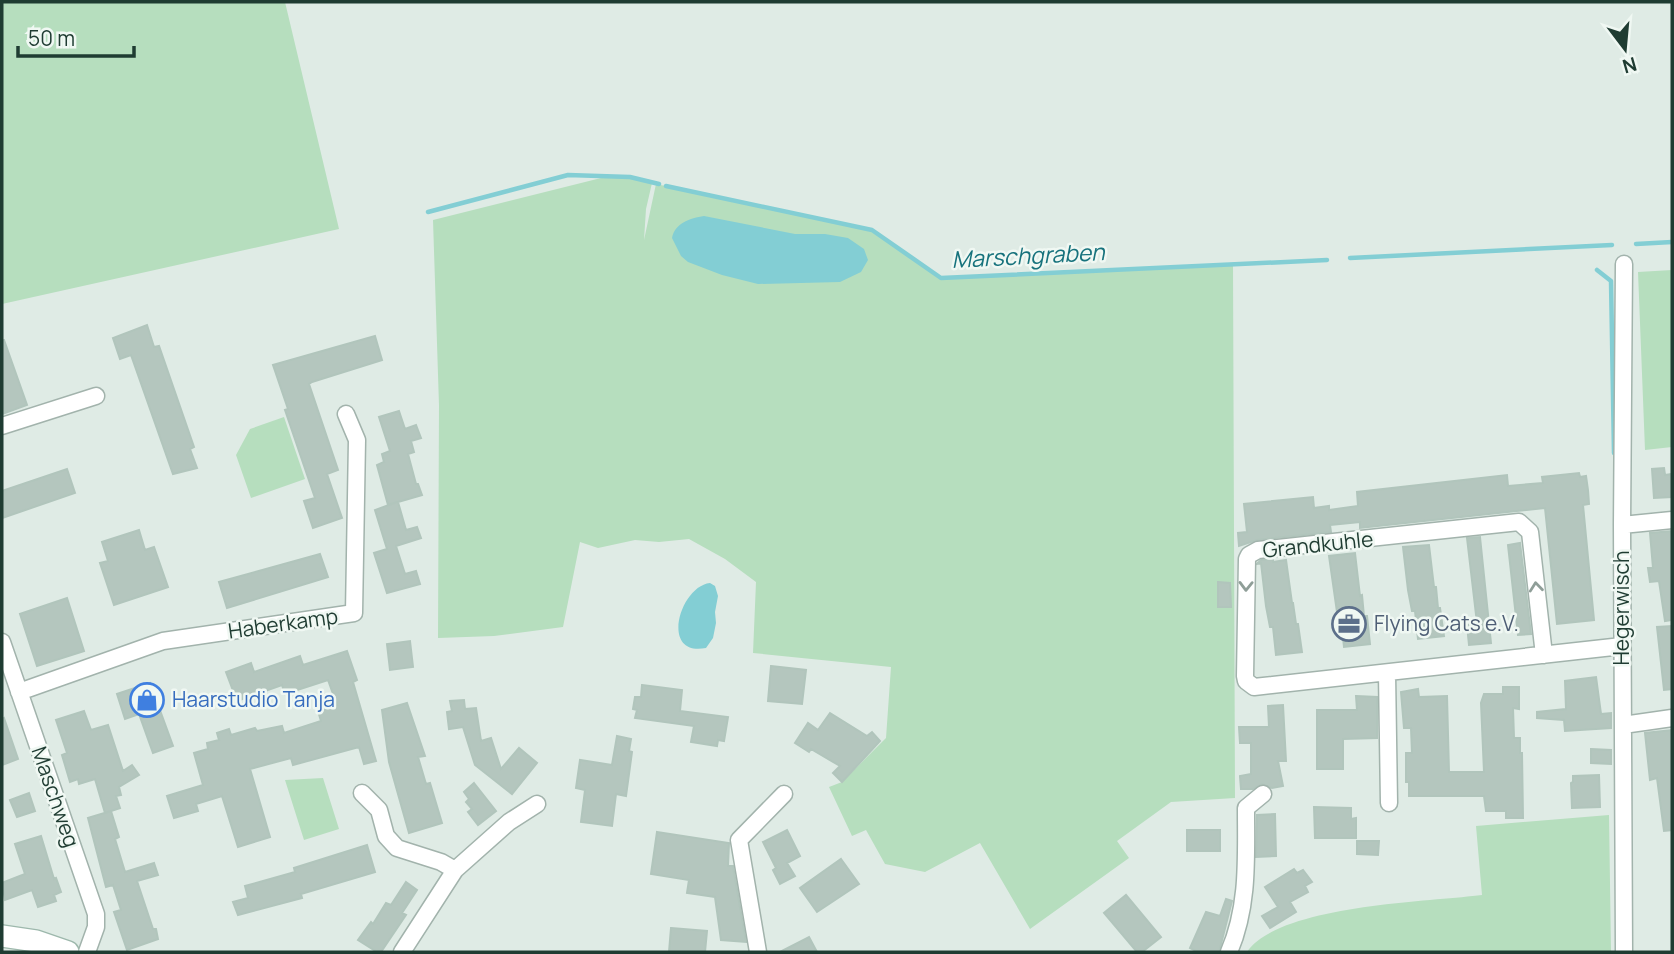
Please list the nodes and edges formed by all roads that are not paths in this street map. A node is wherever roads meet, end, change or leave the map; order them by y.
1 (1624, 264) dead end
2 (96, 396) dead end
3 (346, 414) dead end
4 (2, 426) edge
5 (1672, 520) edge
6 (1622, 525) junction
7 (2, 642) edge
8 (1622, 646) junction
9 (1544, 655) junction
10 (1387, 673) junction
11 (19, 692) junction
12 (1672, 718) edge
13 (1623, 725) junction
14 (362, 793) dead end
15 (784, 794) dead end
16 (1263, 794) dead end
17 (1389, 803) dead end
18 (537, 804) dead end
19 (455, 870) junction
20 (2, 936) edge
21 (68, 952) edge
22 (87, 952) edge
23 (402, 952) edge
24 (758, 952) edge
25 (1229, 952) edge
26 (1624, 952) edge

1 - 6 street, Hegerwisch
2 - 4 street
3 - 11 street, Haberkamp
5 - 6 street
6 - 8 street, Hegerwisch
7 - 11 street, Maschweg
8 - 9 street, Grandkuhle
8 - 13 street, Hegerwisch
9 - 10 street, Grandkuhle
9 -> 10 street, Grandkuhle
10 - 17 street
11 - 22 street, Maschweg
12 - 13 street
13 - 26 street, Hegerwisch
14 - 19 street
15 - 24 street
16 - 25 street
18 - 19 street
19 - 23 street
20 - 21 main road

